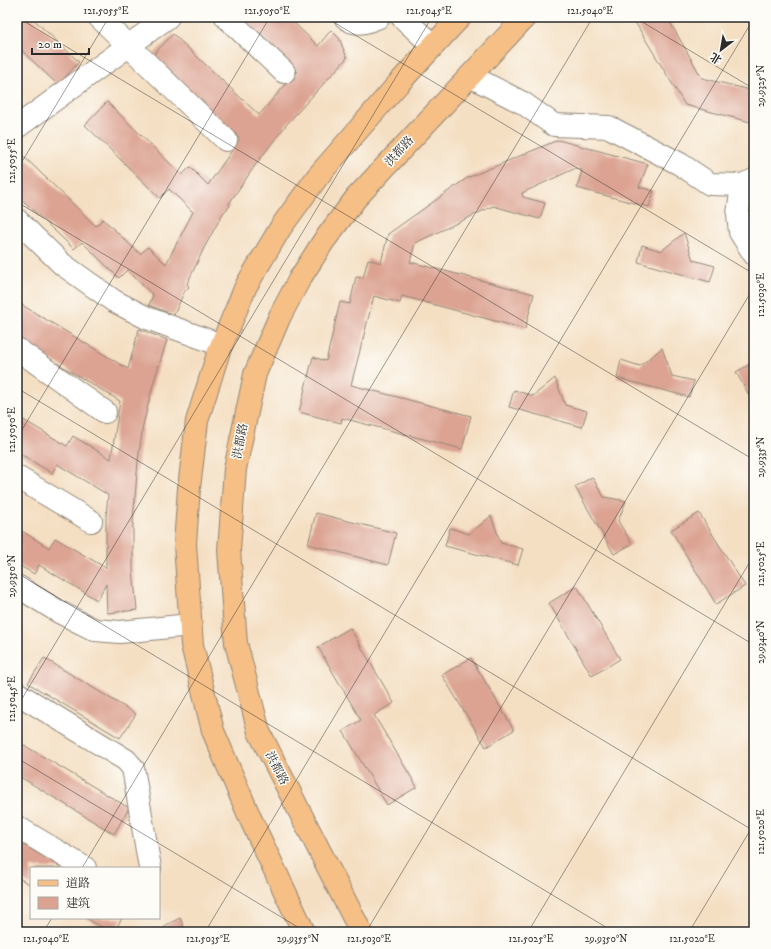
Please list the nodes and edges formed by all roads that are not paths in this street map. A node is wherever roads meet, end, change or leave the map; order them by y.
1 (99, 17) edge
2 (168, 17) edge
3 (226, 17) edge
4 (345, 17) edge
5 (379, 17) edge
6 (402, 17) edge
7 (460, 17) edge
8 (525, 17) edge
9 (129, 46) junction
10 (433, 46) junction
11 (284, 72) dead end
12 (470, 76) junction
13 (17, 127) edge
14 (226, 140) dead end
15 (748, 183) edge
16 (17, 220) edge
17 (754, 254) edge
18 (221, 345) junction
19 (17, 349) edge
20 (105, 412) dead end
21 (17, 477) edge
22 (91, 521) dead end
23 (17, 586) edge
24 (190, 625) junction
25 (17, 693) edge
26 (17, 827) edge
27 (83, 867) edge
28 (150, 867) edge
29 (304, 932) edge
30 (361, 932) edge

1 - 9 lane
2 - 9 lane
3 - 11 lane
4 - 5 lane
6 - 10 lane
7 - 10 main road
8 - 12 main road, 洪都路
9 - 13 lane
9 - 14 lane
10 - 18 main road
12 - 15 lane
12 - 30 main road, 洪都路
15 - 17 lane
16 - 18 lane
18 - 24 main road
19 - 20 lane
21 - 22 lane
23 - 24 lane
24 - 29 main road
25 - 28 lane
26 - 27 lane

